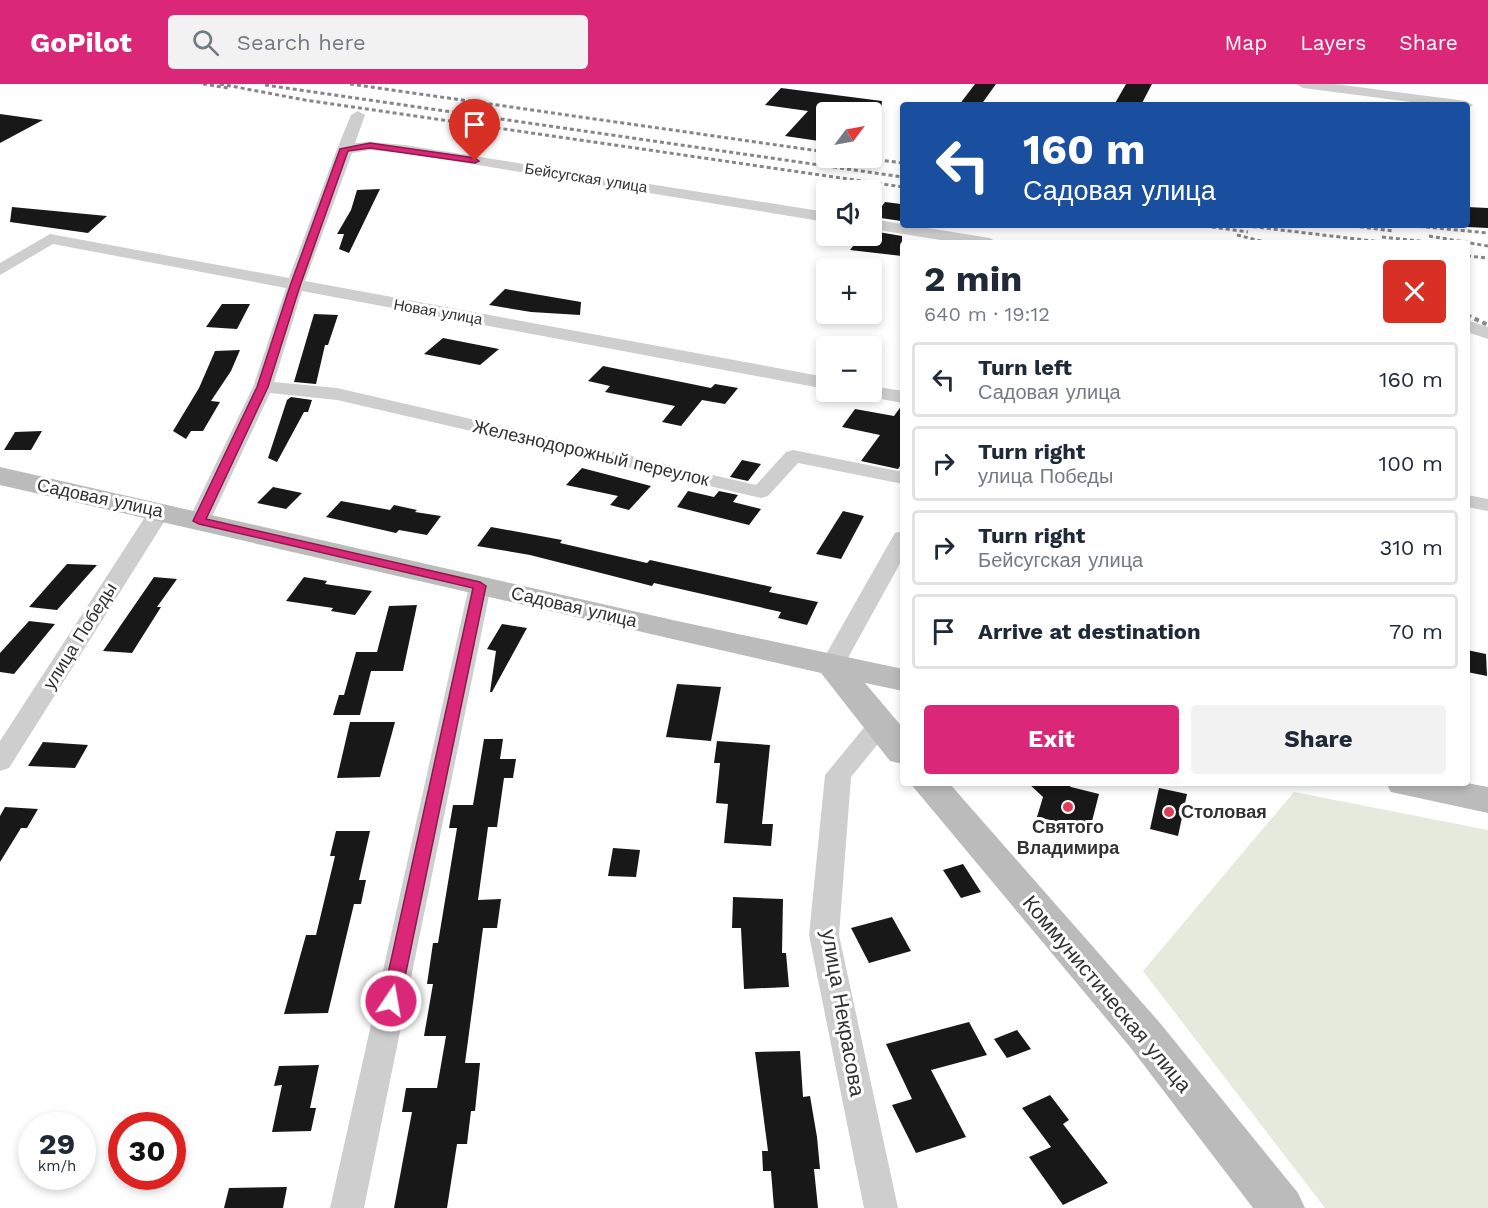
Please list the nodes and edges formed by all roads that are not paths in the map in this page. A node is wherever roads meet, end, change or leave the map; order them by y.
1 (1303, 84) edge
2 (1440, 102) edge
3 (358, 115) dead end
4 (344, 149) junction
5 (816, 215) edge
6 (882, 226) edge
7 (971, 240) edge
8 (0, 270) edge
9 (295, 286) junction
10 (1470, 326) edge
11 (1488, 334) edge
12 (816, 381) edge
13 (263, 387) junction
14 (882, 394) edge
15 (900, 397) edge
16 (0, 476) edge
17 (900, 477) edge
18 (1470, 502) edge
19 (1488, 505) edge
20 (160, 511) junction
21 (199, 521) junction
22 (900, 543) edge
23 (480, 586) junction
24 (832, 665) junction
25 (900, 679) edge
26 (880, 724) junction
27 (900, 748) edge
28 (0, 762) edge
29 (931, 786) edge
30 (1419, 786) edge
31 (1488, 800) edge
32 (347, 1208) edge
33 (881, 1208) edge
34 (1281, 1208) edge

1 - 2 street
3 - 4 street
4 - 5 street, Бейсугская улица
4 - 9 street
6 - 7 street
8 - 9 street, Новая улица
9 - 12 street, Новая улица
9 - 13 street
10 - 11 street
13 - 17 street, Железнодорожный переулок
13 - 21 street
14 - 15 street
16 - 20 street, Садовая улица
18 - 19 street
20 - 21 street, Садовая улица
20 - 28 street, улица Победы
21 - 23 street, Садовая улица
22 - 24 street
23 - 24 street, Садовая улица
23 - 32 street
24 - 25 street, Садовая улица
24 - 26 street
26 - 27 street
26 - 33 street, улица Некрасова
29 - 34 street, Коммунистическая улица
30 - 31 street

